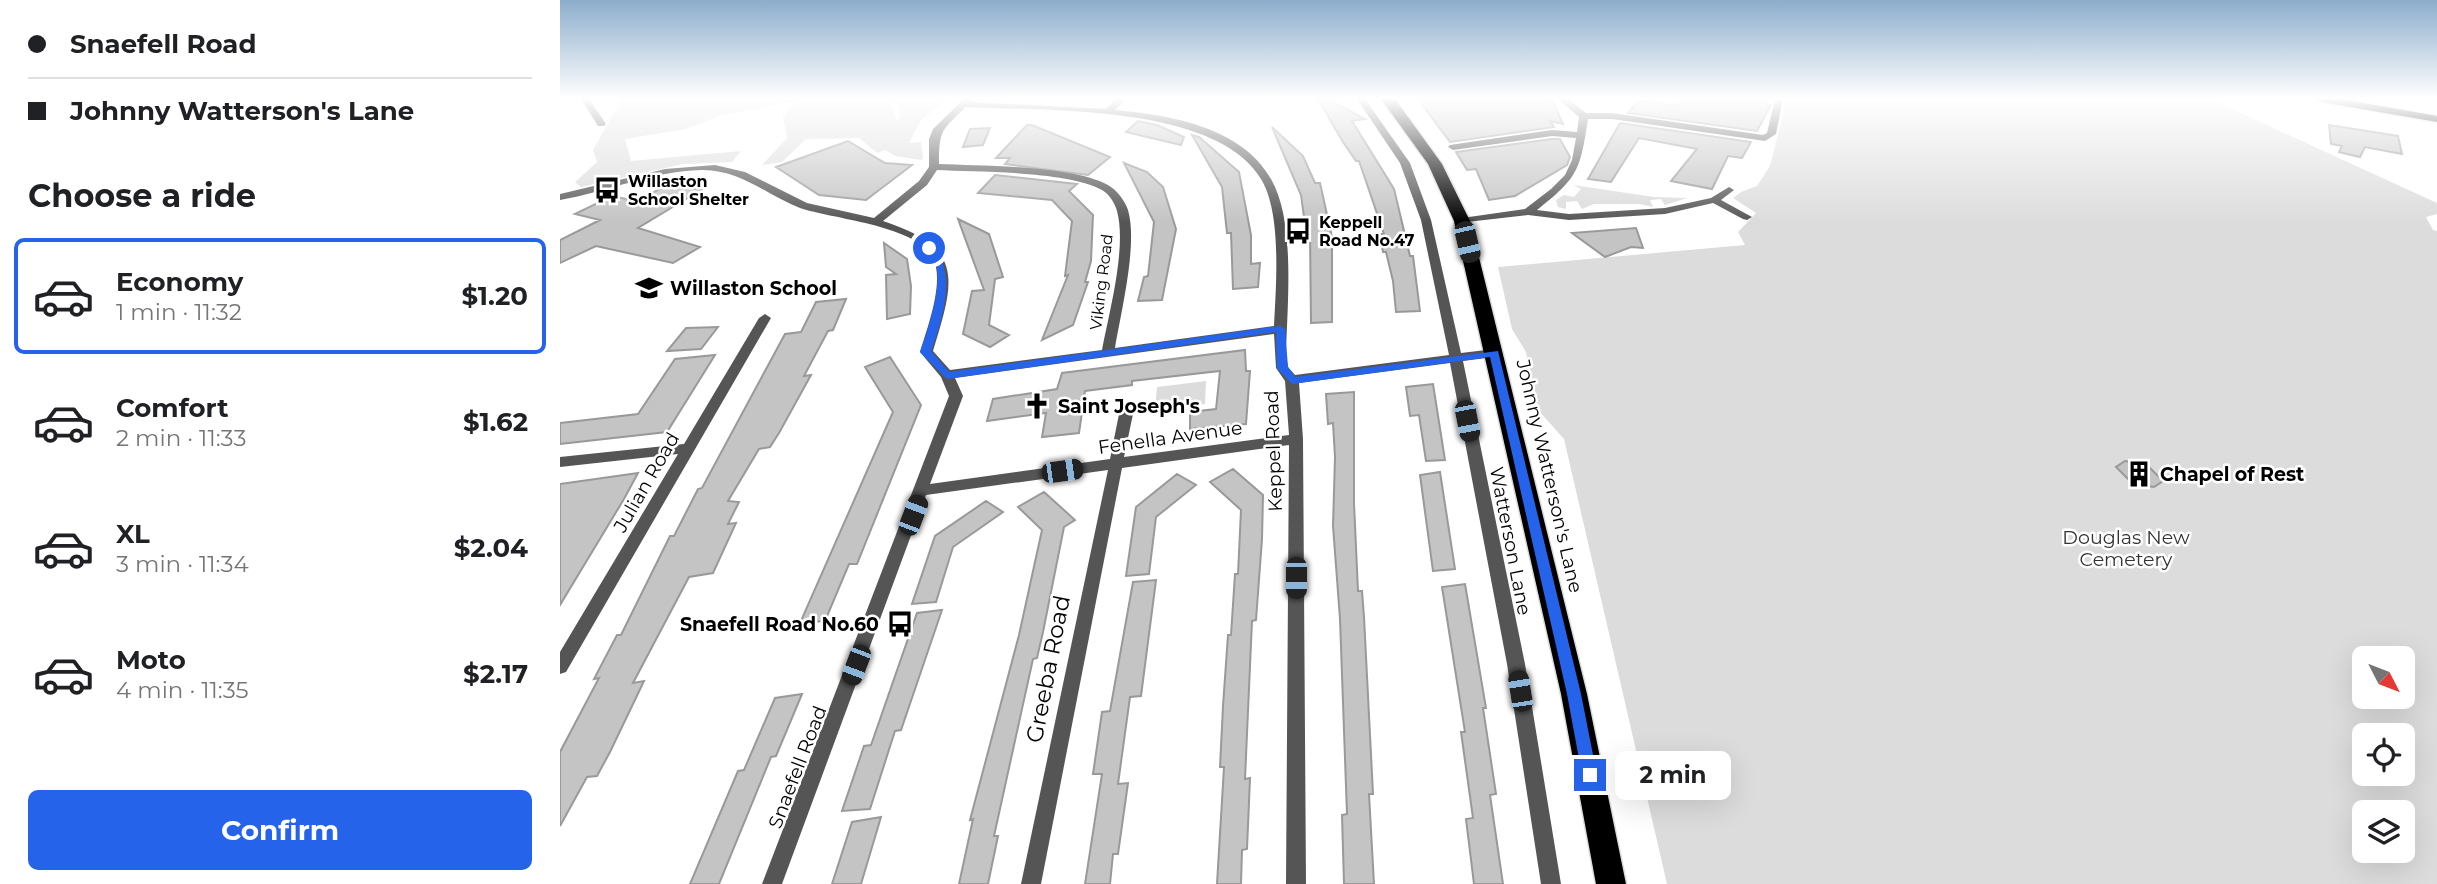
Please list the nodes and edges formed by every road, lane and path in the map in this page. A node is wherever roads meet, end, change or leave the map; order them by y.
1 (934, 140) edge
2 (1228, 140) edge
3 (1389, 140) edge
4 (1418, 140) edge
5 (1508, 140) edge
6 (1579, 140) edge
7 (1453, 147) dead end
8 (934, 167) junction
9 (1729, 190) dead end
10 (560, 197) edge
11 (1714, 200) junction
12 (1528, 212) junction
13 (1747, 217) dead end
14 (876, 221) junction
15 (1462, 221) junction
16 (765, 318) dead end
17 (1280, 329) junction
18 (1108, 351) junction
19 (1494, 353) junction
20 (1454, 358) junction
21 (947, 375) junction
22 (1292, 380) junction
23 (1126, 414) dead end
24 (1297, 439) junction
25 (688, 448) junction
26 (560, 462) edge
27 (1114, 464) junction
28 (923, 490) junction
29 (560, 667) edge
30 (772, 884) edge
31 (1031, 884) edge
32 (1296, 884) edge
33 (1550, 884) edge
34 (1611, 884) edge

1 - 8 street
2 - 17 street, Keppel Road
3 - 20 street, Watterson Lane
4 - 15 highway, Johnny Watterson's Lane
5 - 7 street
6 - 12 street
8 - 14 street
8 - 18 street, Viking Road
9 - 11 street
10 - 14 street
11 - 12 street
11 - 13 street
12 - 15 street
14 - 21 street, Snaefell Road
15 - 19 highway, Johnny Watterson's Lane
16 - 25 street, Julian Road
17 - 18 street
17 - 22 street, Keppel Road
18 - 21 street
19 - 20 street
19 - 34 highway, Johnny Watterson's Lane
20 - 22 street
20 - 33 street, Watterson Lane
21 - 28 street, Snaefell Road
22 - 24 street, Keppel Road
23 - 27 street, Greeba Road
24 - 27 street, Fenella Avenue
24 - 32 street, Keppel Road
25 - 26 street
25 - 29 street, Julian Road
27 - 28 street, Fenella Avenue
27 - 31 street, Greeba Road
28 - 30 street, Snaefell Road

